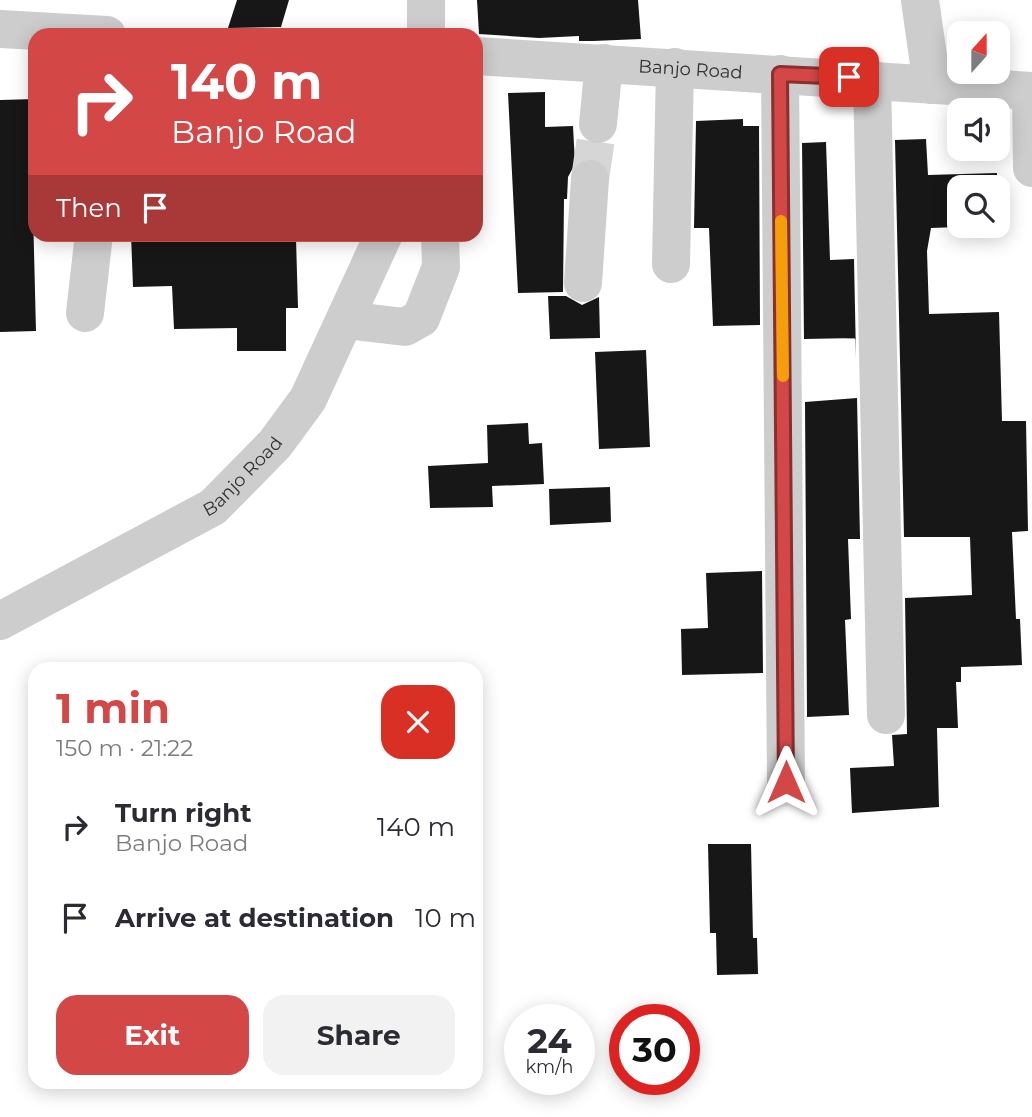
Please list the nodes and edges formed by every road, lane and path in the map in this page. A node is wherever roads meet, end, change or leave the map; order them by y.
1 (426, 0) edge
2 (920, 0) edge
3 (426, 28) edge
4 (0, 29) edge
5 (28, 31) edge
6 (483, 56) edge
7 (604, 63) junction
8 (675, 67) junction
9 (780, 74) junction
10 (872, 79) junction
11 (932, 85) junction
12 (1031, 91) edge
13 (598, 124) tunnel mouth
14 (1032, 168) edge
15 (590, 179) tunnel mouth
16 (93, 242) edge
17 (380, 242) edge
18 (440, 242) edge
19 (671, 264) dead end
20 (583, 283) dead end
21 (85, 313) dead end
22 (345, 320) junction
23 (0, 621) edge
24 (886, 715) dead end
25 (786, 782) dead end

1 - 3 street
2 - 11 street
4 - 5 street
6 - 7 street, Banjo Road
7 - 8 street, Banjo Road
7 - 13 street
8 - 9 street, Banjo Road
8 - 19 street
9 - 10 street, Banjo Road
9 - 25 street
10 - 11 street, Banjo Road
10 - 24 street
11 - 12 street, Banjo Road
12 - 14 street
15 - 20 street
16 - 21 street
17 - 22 street, Banjo Road
18 - 22 street
22 - 23 street, Banjo Road

